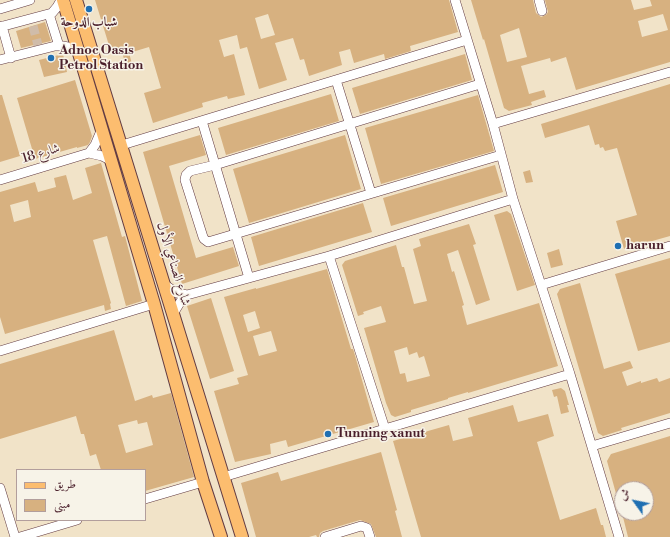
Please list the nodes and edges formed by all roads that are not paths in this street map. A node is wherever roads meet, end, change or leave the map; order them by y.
1 (30, 0) edge
2 (62, 0) edge
3 (76, 0) edge
4 (455, 0) edge
5 (539, 0) edge
6 (0, 9) edge
7 (542, 11) dead end
8 (49, 14) junction
9 (1, 26) edge
10 (466, 40) junction
11 (59, 46) junction
12 (77, 49) junction
13 (11, 58) junction
14 (0, 60) edge
15 (670, 72) edge
16 (336, 80) junction
17 (480, 84) junction
18 (202, 121) junction
19 (349, 124) junction
20 (493, 124) junction
21 (101, 131) junction
22 (122, 145) junction
23 (89, 153) junction
24 (501, 155) junction
25 (110, 160) junction
26 (216, 165) junction
27 (0, 180) edge
28 (371, 193) junction
29 (513, 199) junction
30 (236, 233) junction
31 (670, 246) edge
32 (329, 256) junction
33 (249, 278) junction
34 (165, 285) junction
35 (541, 285) junction
36 (187, 295) junction
37 (154, 304) junction
38 (173, 314) junction
39 (0, 351) edge
40 (570, 374) junction
41 (670, 422) edge
42 (385, 429) junction
43 (592, 446) junction
44 (223, 477) junction
45 (203, 482) junction
46 (0, 488) edge
47 (146, 499) edge
48 (74, 521) edge
49 (15, 537) edge
50 (20, 537) edge
51 (221, 537) edge
52 (242, 537) edge
53 (325, 537) edge
54 (370, 537) edge
55 (619, 537) edge

1 - 6 street
2 - 8 street
2 - 12 main road
3 - 22 main road, شارع الصناعي الأول
4 - 10 street
5 - 7 street
8 - 9 street
8 - 11 street
9 - 13 street
10 - 16 street
10 - 17 street
11 - 12 street
11 - 13 street
12 - 21 main road
13 - 14 street
15 - 20 street
16 - 18 street
16 - 19 street
17 - 19 street
17 - 20 street
18 - 22 street
18 - 26 street
19 - 26 street
19 - 28 street
20 - 24 street
21 - 23 street
21 - 25 main road
22 - 34 main road, شارع الصناعي الأول
23 - 25 street
23 - 27 street, شارع 18
24 - 28 street
24 - 29 street
25 - 37 main road
26 - 30 street
26 - 30 street
28 - 30 street
29 - 32 street
29 - 35 street
30 - 33 street
31 - 35 street
32 - 33 street
32 - 42 street
33 - 36 street
34 - 36 street
34 - 38 main road, شارع الصناعي الأول
35 - 40 street
36 - 38 street
37 - 39 street
37 - 45 main road
38 - 44 main road, شارع الصناعي الأول
40 - 42 street
40 - 43 street
41 - 43 street
42 - 44 street
43 - 55 street
44 - 52 main road, شارع الصناعي الأول
45 - 47 street
45 - 51 main road
46 - 49 street
48 - 50 street
53 - 54 street

